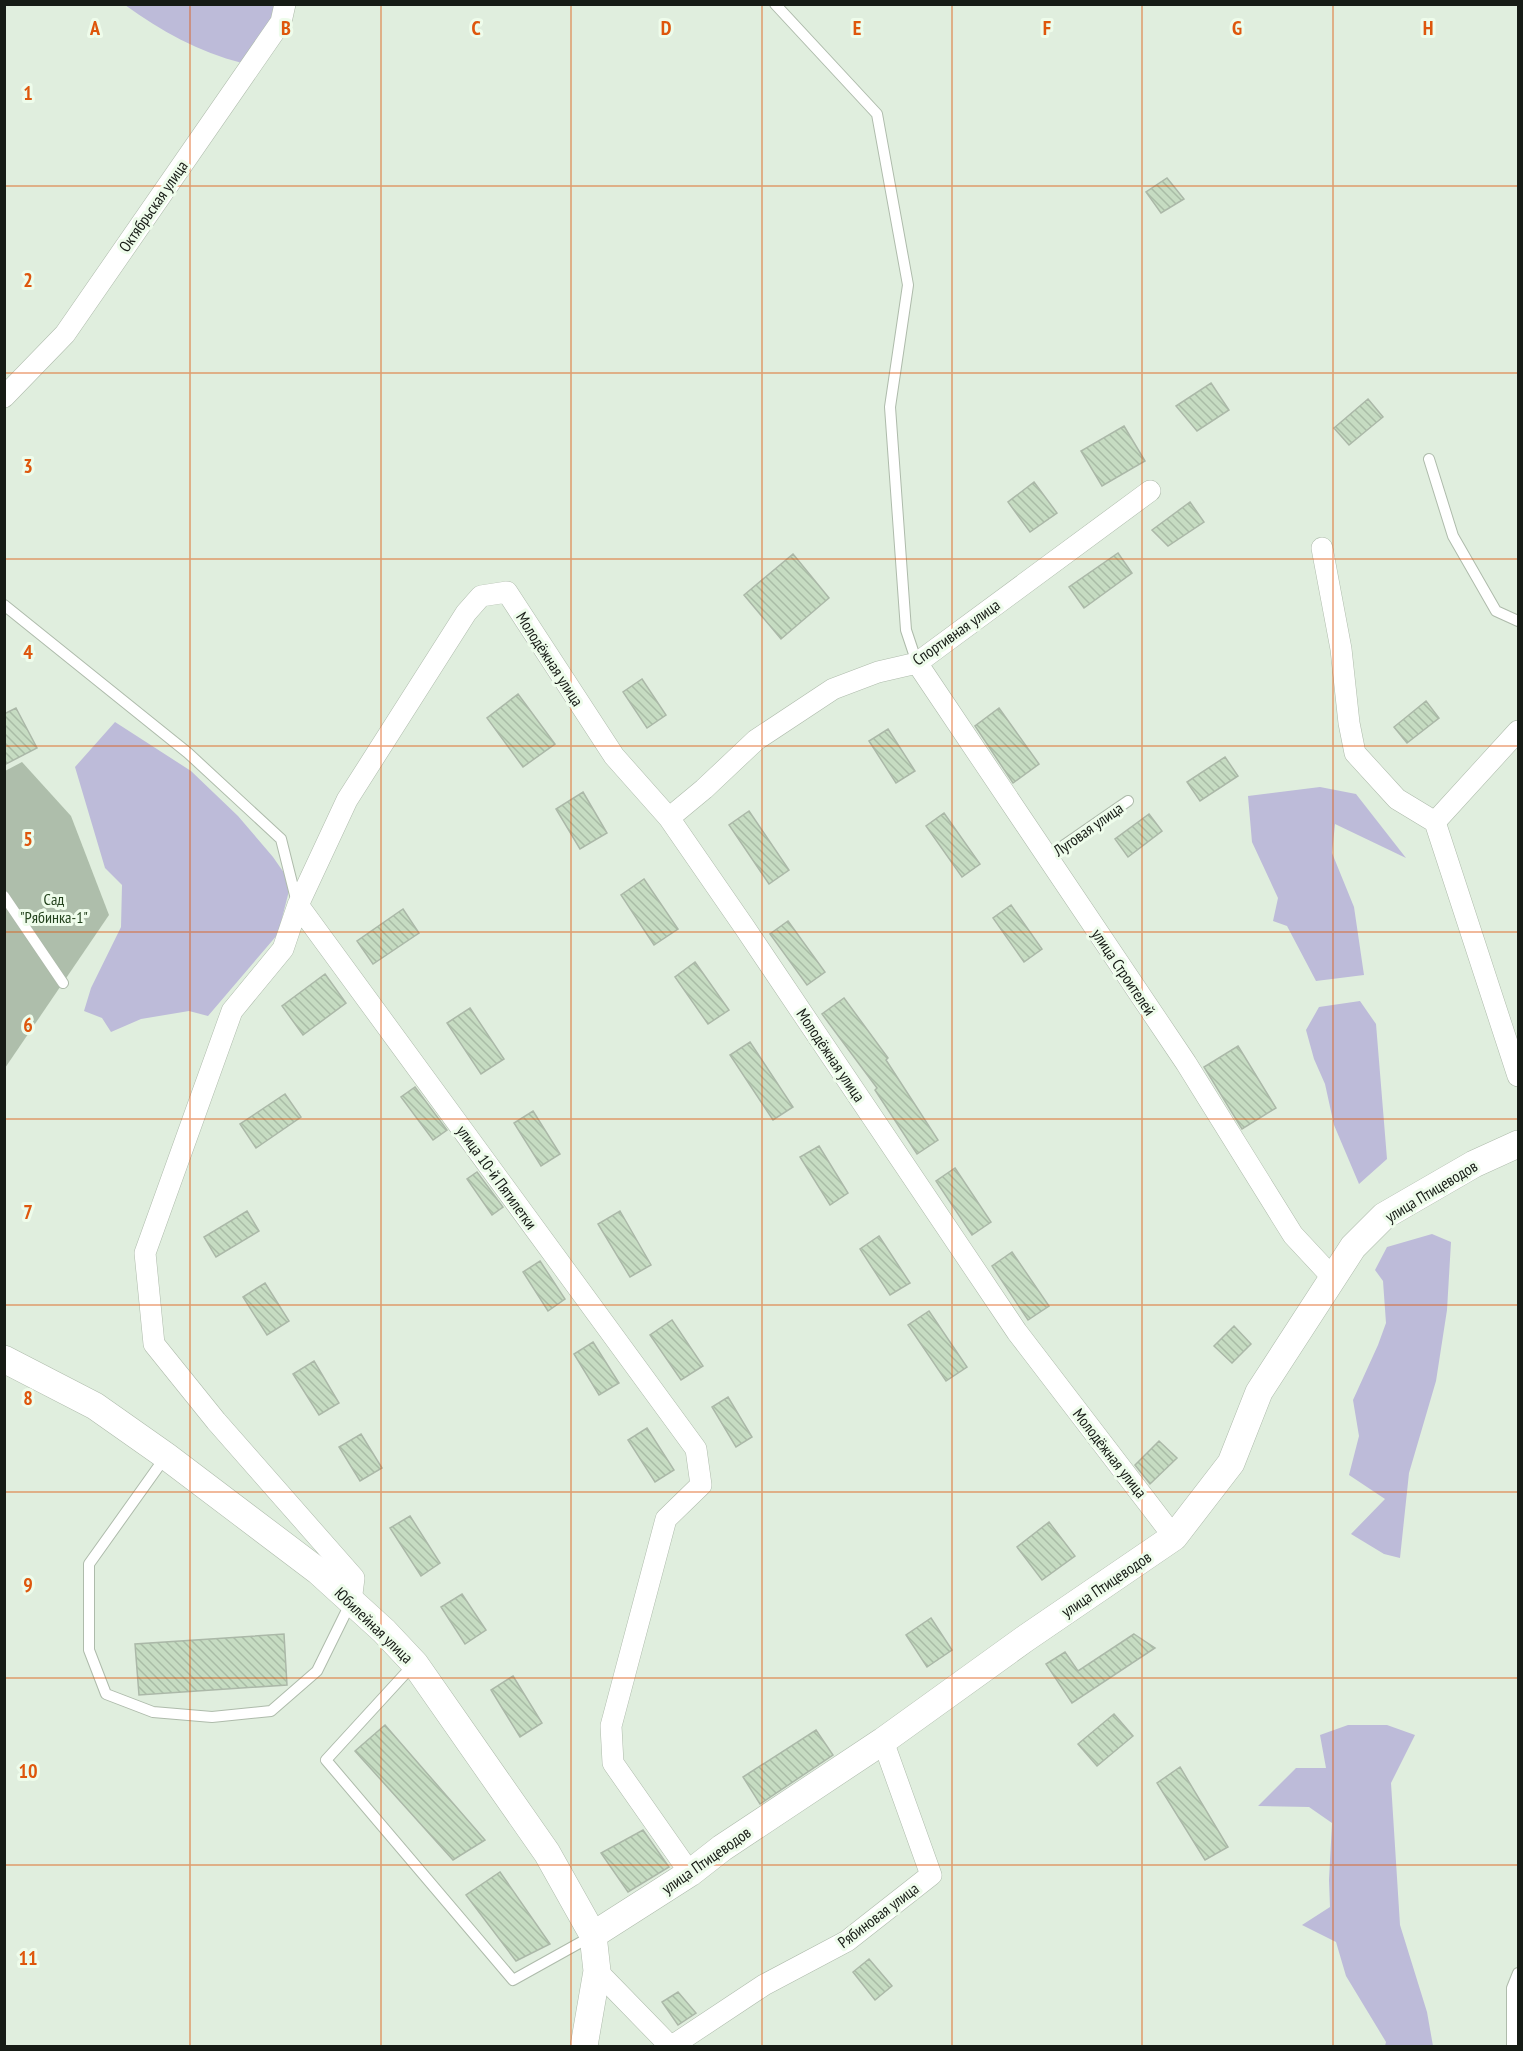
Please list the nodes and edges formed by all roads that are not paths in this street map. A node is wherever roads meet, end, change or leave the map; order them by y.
1 (285, 4) edge
2 (775, 4) edge
3 (4, 397) edge
4 (1429, 459) dead end
5 (1150, 491) dead end
6 (1322, 548) dead end
7 (4, 605) edge
8 (1518, 621) edge
9 (917, 663) junction
10 (1518, 731) edge
11 (1128, 801) dead end
12 (669, 818) junction
13 (1435, 822) junction
14 (1047, 857) junction
15 (4, 896) edge
16 (298, 905) junction
17 (63, 983) dead end
18 (1518, 1076) edge
19 (1518, 1144) edge
20 (1333, 1278) junction
21 (4, 1359) edge
22 (166, 1456) junction
23 (1174, 1537) junction
24 (351, 1602) junction
25 (415, 1664) junction
26 (883, 1741) junction
27 (690, 1873) junction
28 (593, 1935) junction
29 (597, 1971) junction
30 (1518, 1973) edge
31 (584, 2046) edge
32 (671, 2046) edge
33 (1512, 2046) edge

1 - 3 street, Октябрьская улица
2 - 9 lane
4 - 8 lane
5 - 9 street, Спортивная улица
6 - 13 street
7 - 16 lane
9 - 12 street, Спортивная улица
9 - 14 street, улица Строителей
10 - 13 street
11 - 14 lane, Луговая улица
12 - 16 street, Молодёжная улица
12 - 23 street, Молодёжная улица
13 - 18 street
14 - 20 street, улица Строителей
15 - 17 lane
16 - 24 street
16 - 27 street, улица 10-й Пятилетки
19 - 20 street, улица Птицеводов
20 - 23 street, улица Птицеводов
21 - 22 street, Юбилейная улица
22 - 24 street, Юбилейная улица
22 - 24 lane
23 - 26 street, улица Птицеводов
24 - 25 street, Юбилейная улица
25 - 28 street, Юбилейная улица
25 - 28 lane
26 - 27 street, улица Птицеводов
26 - 32 street, Рябиновая улица
27 - 28 street, улица Птицеводов
28 - 29 street, Юбилейная улица
29 - 31 street, Юбилейная улица
29 - 32 street
30 - 33 lane

